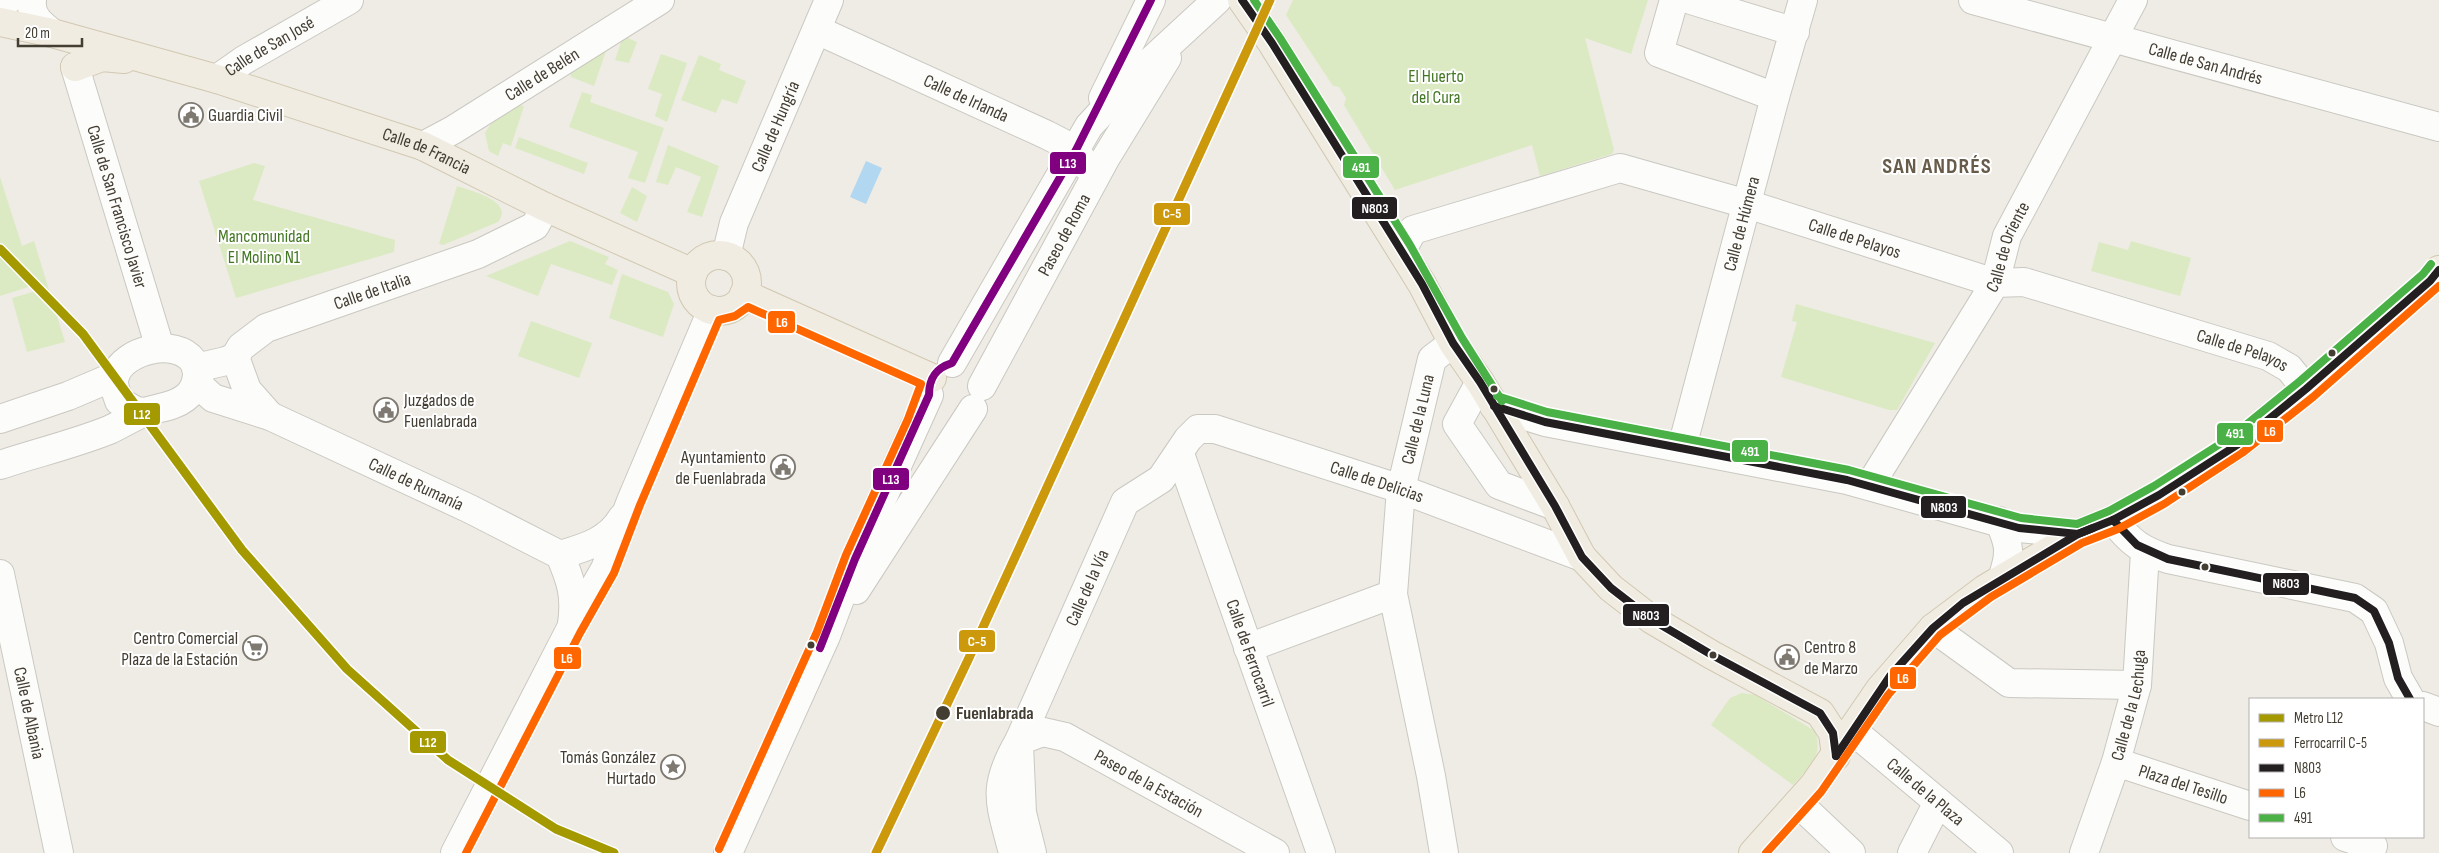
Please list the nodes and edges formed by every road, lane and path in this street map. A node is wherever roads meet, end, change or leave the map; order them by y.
1 (8, 0) edge
2 (32, 0) edge
3 (349, 0) edge
4 (660, 0) edge
5 (829, 0) edge
6 (1151, 0) edge
7 (1216, 0) edge
8 (1242, 0) edge
9 (1674, 0) edge
10 (1691, 0) edge
11 (1803, 0) edge
12 (1974, 0) edge
13 (2133, 0) edge
14 (0, 3) edge
15 (0, 22) edge
16 (817, 30) junction
17 (1795, 32) junction
18 (52, 33) junction
19 (1181, 33) junction
20 (2110, 39) junction
21 (148, 60) junction
22 (75, 67) joint
23 (217, 79) junction
24 (1775, 97) junction
25 (1090, 126) junction
26 (2439, 127) edge
27 (423, 146) junction
28 (1076, 150) junction
29 (1088, 190) junction
30 (1747, 204) junction
31 (545, 207) junction
32 (1402, 250) junction
33 (726, 256) junction
34 (692, 273) junction
35 (2436, 279) edge
36 (1995, 283) junction
37 (744, 294) junction
38 (712, 310) junction
39 (1453, 343) junction
40 (160, 348) junction
41 (235, 357) junction
42 (196, 372) junction
43 (115, 376) junction
44 (938, 378) junction
45 (1480, 382) junction
46 (2306, 389) junction
47 (977, 397) junction
48 (1494, 406) junction
49 (145, 412) junction
50 (270, 416) junction
51 (0, 419) edge
52 (1682, 447) junction
53 (1180, 454) junction
54 (0, 465) edge
55 (1870, 485) junction
56 (1401, 489) junction
57 (632, 501) junction
58 (1555, 506) junction
59 (2112, 520) junction
60 (1999, 521) junction
61 (2078, 534) junction
62 (2145, 552) junction
63 (560, 555) junction
64 (1582, 557) junction
65 (0, 574) edge
66 (2002, 579) junction
67 (1393, 594) junction
68 (571, 628) junction
69 (1933, 628) junction
70 (826, 636) junction
71 (1248, 648) junction
72 (2137, 685) junction
73 (2402, 692) edge
74 (2424, 706) edge
75 (2439, 712) edge
76 (1852, 730) junction
77 (1019, 741) junction
78 (1836, 756) junction
79 (2116, 762) junction
80 (1938, 802) junction
81 (1798, 803) junction
82 (2249, 806) edge
83 (2348, 838) edge
84 (2373, 845) edge
85 (2085, 848) edge
86 (59, 853) edge
87 (455, 853) edge
88 (728, 853) edge
89 (1013, 853) edge
90 (1032, 853) edge
91 (1274, 853) edge
92 (1321, 853) edge
93 (1444, 853) edge
94 (1753, 853) edge
95 (1851, 853) edge
96 (1912, 853) edge
97 (1999, 853) edge

1 - 14 street
2 - 18 street
3 - 23 street, Calle de San José
4 - 27 street, Calle de Belén
5 - 16 street, Calle de Hungría
6 - 25 street
7 - 19 street, Paseo de Roma
8 - 32 main road
9 - 24 street
10 - 17 street
11 - 17 street, Calle de Húmera
12 - 20 street, Calle de San Andrés
13 - 20 street, Calle de Oriente
15 - 18 main road, Calle de Francia
16 - 28 street, Calle de Irlanda
16 - 33 street, Calle de Hungría
17 - 24 street, Calle de Húmera
18 - 21 main road, Calle de Francia
19 - 25 street, Paseo de Roma
19 - 29 street, Paseo de Roma
20 - 26 street, Calle de San Andrés
20 - 36 street, Calle de Oriente
21 - 22 main road, Calle de Francia
21 - 23 main road, Calle de Francia
22 - 40 street, Calle de San Francisco Javier
23 - 27 main road, Calle de Francia
24 - 30 street, Calle de Húmera
25 - 28 street, Paseo de Roma
27 - 31 main road, Calle de Francia
28 - 29 street
28 - 44 street, Paseo de Roma
29 - 47 street, Paseo de Roma
30 - 32 street, Calle de Pelayos
30 - 36 street, Calle de Pelayos
30 - 52 street, Calle de Húmera
31 - 34 main road, Calle de Francia
31 - 41 street, Calle de Italia
32 - 39 main road
33 - 34 main road
33 - 37 main road
34 - 38 main road
35 - 46 main road
36 - 46 street, Calle de Pelayos
36 - 55 street, Calle de Oriente
37 - 38 main road
37 - 44 main road
38 - 57 street
39 - 45 main road
39 - 56 street, Calle de la Luna
40 - 42 street
40 - 43 street
41 - 42 street, Calle de Italia
41 - 50 street, Calle de Rumanía
42 - 49 street
42 - 50 street, Calle de Rumanía
43 - 49 street
43 - 51 street
44 - 47 street
44 - 47 street
44 - 70 street, Paseo de Roma
45 - 48 main road
45 - 58 street
46 - 59 main road
47 - 70 street, Paseo de Roma
48 - 52 street
48 - 58 main road
49 - 54 street
50 - 63 street, Calle de Rumanía
52 - 55 street
53 - 56 street, Calle de Delicias
53 - 71 street, Calle de Ferrocarril
53 - 77 street, Calle de la Vía
55 - 60 street
56 - 64 street, Calle de Delicias
56 - 67 street, Calle de la Luna
57 - 63 street
57 - 68 street
58 - 64 main road
59 - 61 main road
59 - 62 street
60 - 61 street
60 - 66 street
61 - 66 main road
62 - 72 street, Calle de la Lechuga
62 - 73 street
63 - 68 street
64 - 78 main road
65 - 86 street, Calle de Albania
66 - 69 main road
67 - 71 street
67 - 93 street, Calle de la Luna
68 - 87 street
69 - 72 street
69 - 76 main road
70 - 88 street, Paseo de Roma
71 - 92 street, Calle de Ferrocarril
72 - 79 street, Calle de la Lechuga
74 - 75 street
76 - 78 main road
76 - 80 street, Calle de la Plaza
77 - 89 street, Calle de la Vía
77 - 90 street, Calle de la Vía
77 - 91 street, Paseo de la Estación
78 - 81 main road
79 - 82 street, Plaza del Tesillo
79 - 85 street, Calle de la Lechuga
80 - 96 street
80 - 97 street, Calle de la Plaza
81 - 94 main road
81 - 95 street
83 - 84 street

